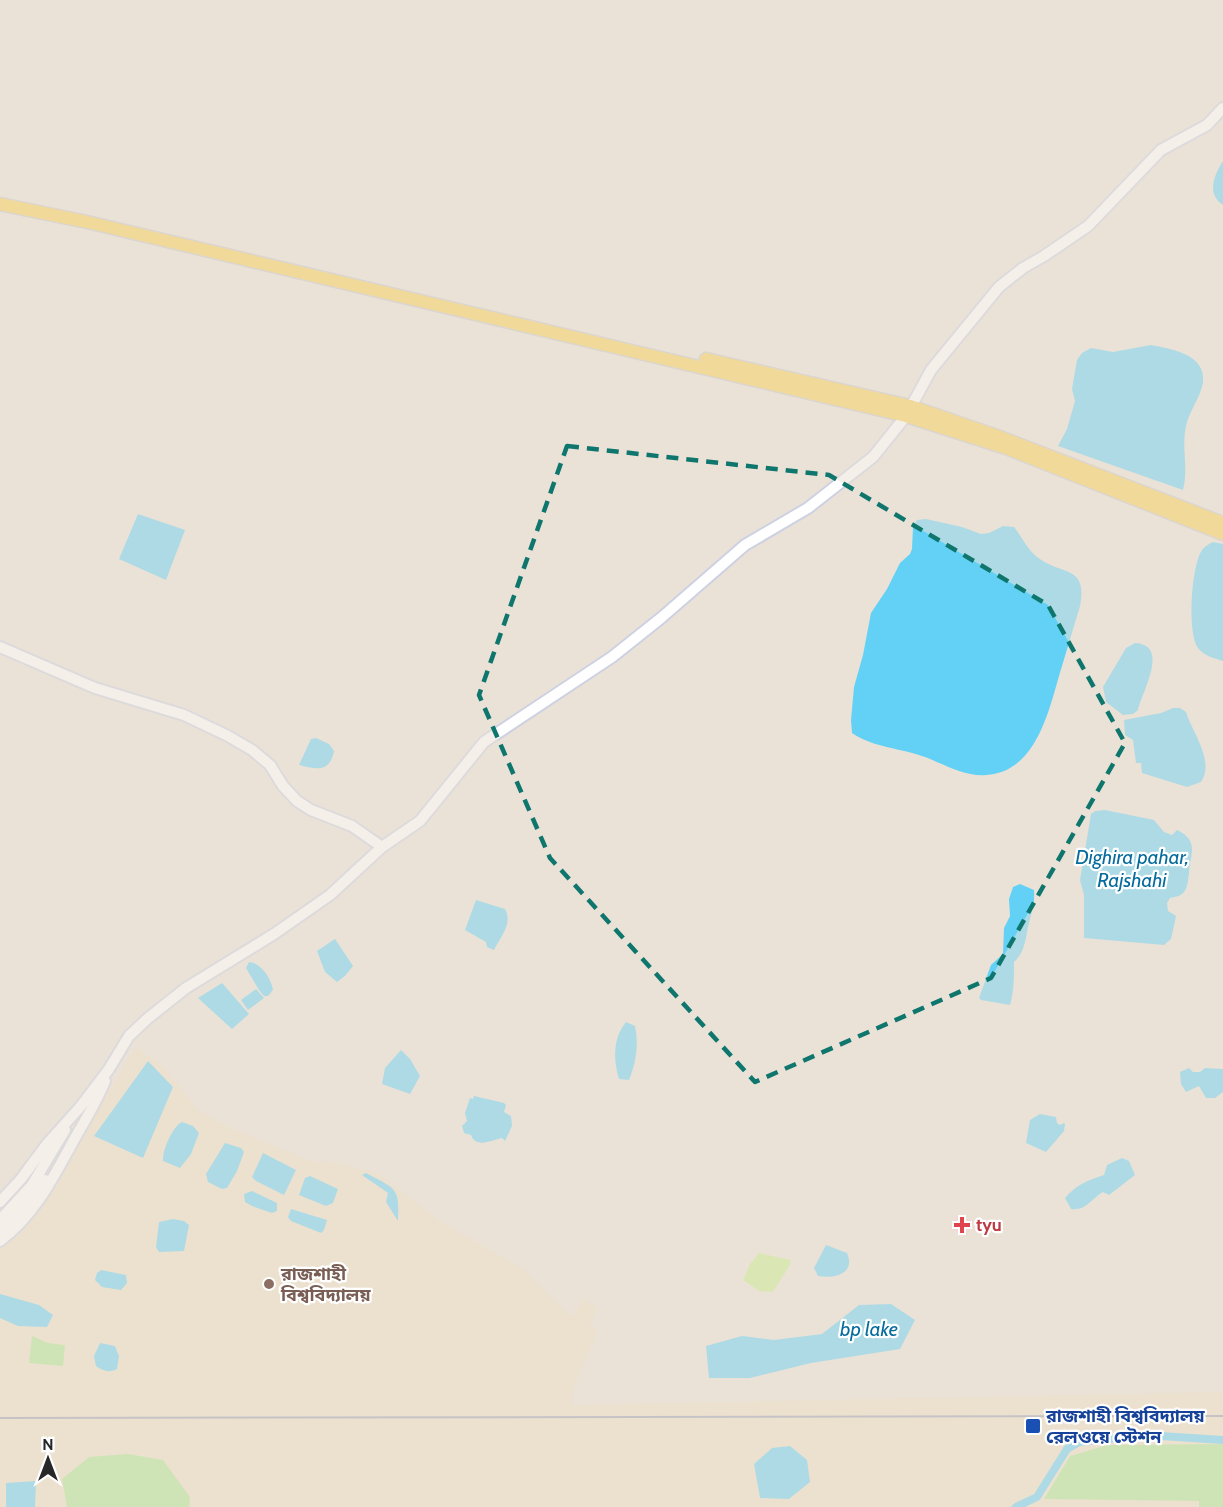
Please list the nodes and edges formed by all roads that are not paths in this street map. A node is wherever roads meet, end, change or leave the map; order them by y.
1 (1223, 108) edge
2 (0, 196) edge
3 (0, 204) edge
4 (908, 411) junction
5 (1223, 523) edge
6 (1223, 534) edge
7 (0, 647) edge
8 (382, 847) junction
9 (109, 1069) junction
10 (70, 1119) junction
11 (81, 1128) junction
12 (61, 1147) junction
13 (0, 1202) edge
14 (0, 1220) edge
15 (0, 1230) edge
16 (0, 1241) edge

1 - 4 main road
2 - 4 main road
3 - 4 main road
4 - 5 main road
4 - 6 main road
4 - 8 main road
7 - 8 main road
8 - 9 main road
9 - 10 main road
9 - 11 main road
10 - 12 main road
10 - 13 main road
11 - 12 main road
11 - 16 main road
12 - 14 main road
12 - 15 main road

